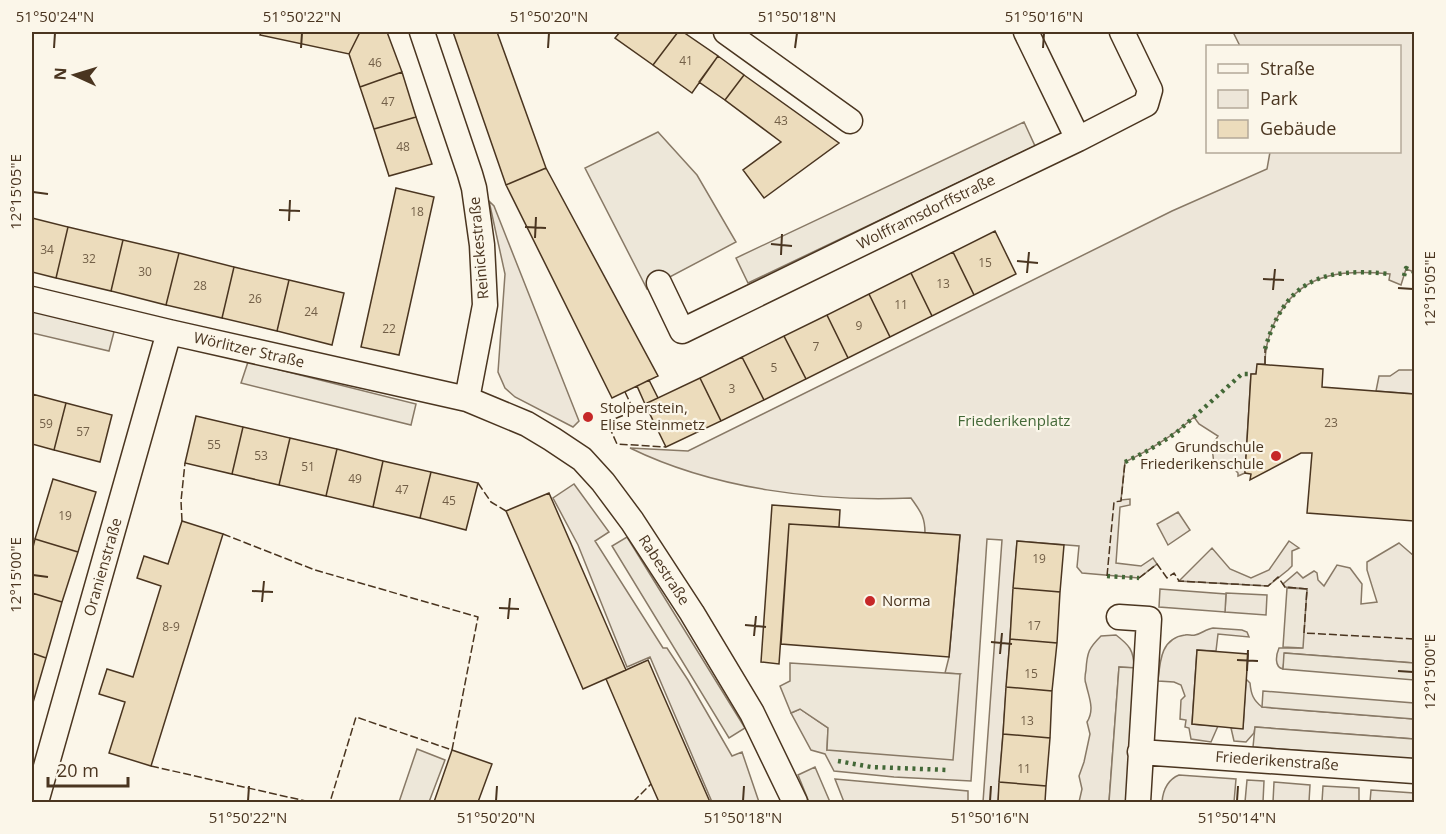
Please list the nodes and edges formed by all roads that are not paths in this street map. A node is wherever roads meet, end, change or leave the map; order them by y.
1 (422, 32) edge
2 (726, 32) edge
3 (1026, 32) edge
4 (1122, 32) edge
5 (850, 121) dead end
6 (1078, 140) junction
7 (659, 283) dead end
8 (32, 299) edge
9 (169, 332) junction
10 (467, 399) junction
11 (1119, 617) dead end
12 (1140, 752) junction
13 (1414, 771) edge
14 (36, 802) edge
15 (795, 802) edge
16 (1138, 802) edge

1 - 10 street, Reinickestraße
2 - 5 street
3 - 6 street
4 - 6 street, Wolfframsdorffstraße
6 - 7 street, Wolfframsdorffstraße
8 - 9 street, Wörlitzer Straße
9 - 10 street, Wörlitzer Straße
9 - 14 street, Oranienstraße
10 - 15 street, Rabestraße
11 - 12 street
12 - 13 street, Friederikenstraße
12 - 16 street

